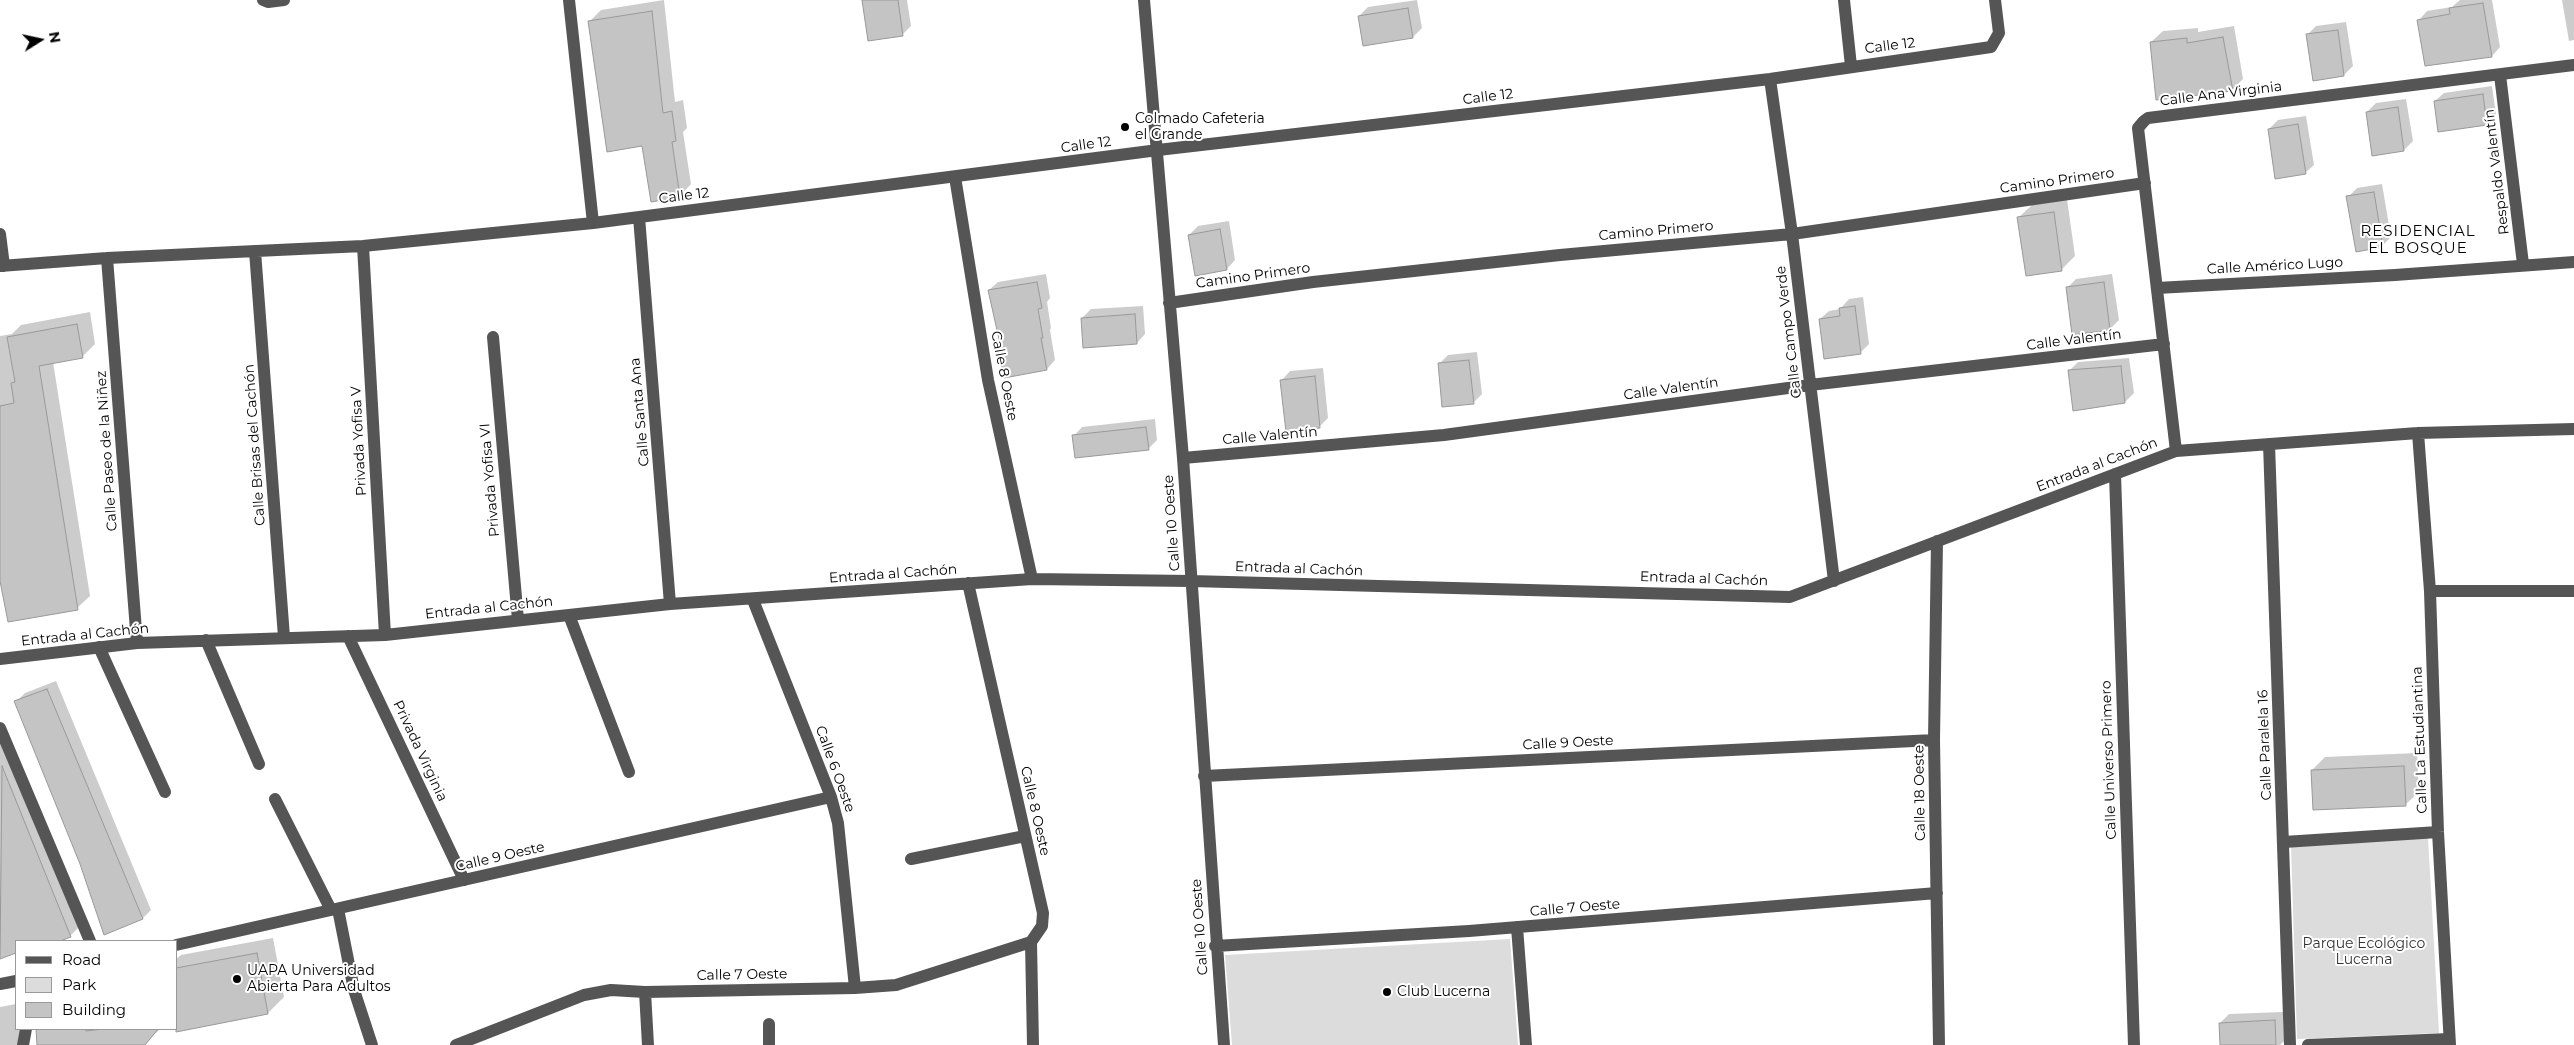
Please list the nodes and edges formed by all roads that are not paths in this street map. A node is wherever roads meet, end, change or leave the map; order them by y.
1 (284, 0) edge
2 (569, 0) edge
3 (1144, 0) edge
4 (1844, 0) edge
5 (1995, 0) edge
6 (266, 1) edge
7 (2574, 65) edge
8 (1851, 66) junction
9 (2500, 75) junction
10 (1770, 79) junction
11 (1158, 150) junction
12 (955, 177) junction
13 (2145, 183) junction
14 (639, 217) junction
15 (593, 223) junction
16 (0, 234) edge
17 (1792, 234) junction
18 (363, 246) junction
19 (255, 251) junction
20 (107, 258) junction
21 (2574, 262) edge
22 (2523, 264) junction
23 (2, 266) edge
24 (2157, 288) junction
25 (1169, 303) junction
26 (493, 337) dead end
27 (2164, 344) junction
28 (1810, 385) junction
29 (2574, 430) edge
30 (2418, 433) junction
31 (2269, 444) junction
32 (2176, 451) junction
33 (1182, 458) junction
34 (2115, 474) junction
35 (1937, 541) junction
36 (1032, 579) junction
37 (1191, 581) junction
38 (1834, 581) junction
39 (968, 583) junction
40 (2430, 591) junction
41 (2574, 591) edge
42 (753, 600) junction
43 (670, 604) junction
44 (569, 614) junction
45 (518, 620) junction
46 (385, 635) junction
47 (348, 636) junction
48 (284, 638) junction
49 (206, 640) junction
50 (137, 643) junction
51 (99, 647) junction
52 (0, 659) edge
53 (0, 728) edge
54 (1934, 740) junction
55 (259, 764) dead end
56 (628, 772) dead end
57 (1204, 776) junction
58 (165, 792) dead end
59 (831, 797) junction
60 (275, 798) dead end
61 (2438, 832) junction
62 (1025, 836) junction
63 (2284, 842) junction
64 (911, 859) dead end
65 (464, 880) junction
66 (1936, 893) junction
67 (334, 910) junction
68 (1517, 927) junction
69 (90, 940) edge
70 (1031, 942) junction
71 (178, 945) edge
72 (1216, 946) junction
73 (15, 981) edge
74 (0, 984) edge
75 (855, 988) junction
76 (645, 992) junction
77 (768, 1024) dead end
78 (26, 1030) edge
79 (2450, 1042) edge
80 (23, 1045) edge
81 (372, 1045) edge
82 (456, 1045) edge
83 (648, 1045) edge
84 (770, 1045) edge
85 (1033, 1045) edge
86 (1224, 1045) edge
87 (1526, 1045) edge
88 (1939, 1045) edge
89 (2134, 1045) edge
90 (2290, 1045) edge
91 (2308, 1045) edge

1 - 6 street
2 - 15 street
3 - 11 street, Calle 10 Oeste
4 - 8 street
5 - 8 street, Calle 12
7 - 9 street, Calle Ana Virginia
8 - 10 street, Calle 12
9 - 13 street, Calle Ana Virginia
9 - 22 street, Respaldo Valentín
10 - 11 street, Calle 12
10 - 17 street, Calle Campo Verde
11 - 12 street, Calle 12
11 - 25 street, Calle 10 Oeste
12 - 14 street, Calle 12
12 - 36 street, Calle 8 Oeste
13 - 17 street, Camino Primero
13 - 24 street, Calle Ana Virginia
14 - 15 street, Calle 12
14 - 43 street, Calle Santa Ana
15 - 18 street, Calle 12
16 - 23 street
17 - 25 street, Camino Primero
17 - 28 street, Calle Campo Verde
18 - 19 street, Calle 12
18 - 46 street, Privada Yofisa V
19 - 20 street, Calle 12
19 - 48 street, Calle Brisas del Cachón
20 - 23 street, Calle 12
20 - 50 street, Calle Paseo de la Niñez
21 - 22 street, Calle Américo Lugo
22 - 24 street, Calle Américo Lugo
24 - 27 street, Calle Ana Virginia
25 - 33 street, Calle 10 Oeste
26 - 45 street, Privada Yofisa VI
27 - 28 street, Calle Valentín
27 - 32 street, Calle Ana Virginia
28 - 33 street, Calle Valentín
28 - 38 street, Calle Campo Verde
29 - 30 street, Entrada al Cachón
30 - 31 street, Entrada al Cachón
30 - 40 street, Calle La Estudiantina
31 - 32 street, Entrada al Cachón
31 - 63 street, Calle Paralela 16
32 - 34 street, Entrada al Cachón
33 - 37 street, Calle 10 Oeste
34 - 35 street, Entrada al Cachón
34 - 89 street, Calle Universo Primero
35 - 38 street, Entrada al Cachón
35 - 54 street, Calle 18 Oeste
36 - 37 street, Entrada al Cachón
36 - 39 street, Entrada al Cachón
37 - 38 street, Entrada al Cachón
37 - 57 street, Calle 10 Oeste
39 - 42 street, Entrada al Cachón
39 - 62 street, Calle 8 Oeste
40 - 41 street
40 - 61 street, Calle La Estudiantina
42 - 43 street, Entrada al Cachón
42 - 59 street, Calle 6 Oeste
43 - 44 street, Entrada al Cachón
44 - 45 street, Entrada al Cachón
44 - 56 street
45 - 46 street, Entrada al Cachón
46 - 47 street, Entrada al Cachón
47 - 48 street, Entrada al Cachón
47 - 65 street, Privada Virginia
48 - 49 street, Entrada al Cachón
49 - 50 street, Entrada al Cachón
49 - 55 street
50 - 51 street, Entrada al Cachón
51 - 52 street, Entrada al Cachón
51 - 58 street
53 - 69 street
54 - 57 street, Calle 9 Oeste
54 - 66 street, Calle 18 Oeste
57 - 72 street, Calle 10 Oeste
59 - 65 street, Calle 9 Oeste
59 - 75 street, Calle 6 Oeste
60 - 67 street
61 - 63 street
61 - 79 street, Calle La Estudiantina
62 - 64 street
62 - 70 street, Calle 8 Oeste
63 - 90 street, Calle Paralela 16
65 - 67 street, Calle 9 Oeste
66 - 68 street, Calle 7 Oeste
66 - 88 street, Calle 18 Oeste
67 - 71 street, Calle 9 Oeste
67 - 81 street
68 - 72 street, Calle 7 Oeste
68 - 87 street
70 - 75 street, Calle 7 Oeste
70 - 85 street, Calle 8 Oeste
72 - 86 street, Calle 10 Oeste
73 - 74 street
75 - 76 street, Calle 7 Oeste
76 - 82 street, Calle 7 Oeste
76 - 83 street
77 - 84 street
78 - 80 street
79 - 91 street

